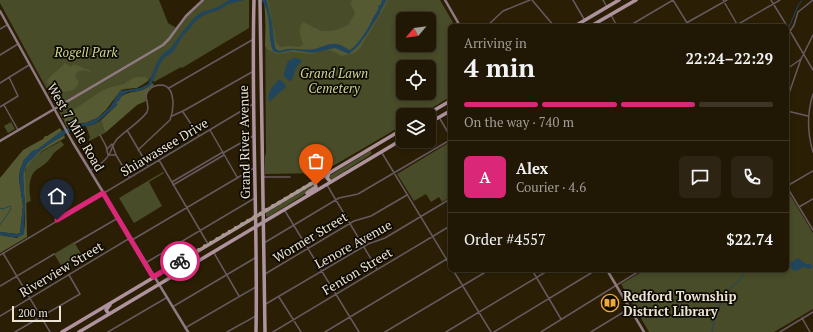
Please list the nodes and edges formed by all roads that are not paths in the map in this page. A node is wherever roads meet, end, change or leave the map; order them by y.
1 (203, 0) edge
2 (445, 0) edge
3 (531, 0) edge
4 (573, 0) edge
5 (603, 0) edge
6 (619, 0) edge
7 (636, 0) edge
8 (673, 0) edge
9 (727, 0) edge
10 (771, 0) edge
11 (780, 0) edge
12 (813, 0) edge
13 (254, 1) edge
14 (260, 1) edge
15 (724, 1) edge
16 (614, 3) junction
17 (774, 4) junction
18 (608, 7) junction
19 (618, 10) junction
20 (0, 11) edge
21 (598, 13) junction
22 (611, 15) junction
23 (585, 20) junction
24 (602, 20) junction
25 (687, 22) junction
26 (459, 24) edge
27 (489, 24) edge
28 (552, 24) edge
29 (578, 24) edge
30 (595, 24) edge
31 (616, 24) edge
32 (632, 24) edge
33 (684, 24) edge
34 (737, 24) edge
35 (740, 24) edge
36 (786, 24) edge
37 (7, 25) junction
38 (0, 29) edge
39 (790, 31) joint
40 (253, 34) junction
41 (813, 34) edge
42 (253, 40) junction
43 (18, 44) junction
44 (803, 54) junction
45 (0, 55) edge
46 (801, 59) junction
47 (261, 60) junction
48 (29, 65) junction
49 (789, 68) edge
50 (813, 70) edge
51 (253, 74) junction
52 (9, 78) junction
53 (261, 80) junction
54 (0, 83) edge
55 (169, 88) junction
56 (254, 90) junction
57 (789, 93) edge
58 (813, 94) edge
59 (448, 102) edge
60 (4, 104) junction
61 (254, 104) junction
62 (0, 107) edge
63 (53, 109) junction
64 (437, 109) joint
65 (789, 111) edge
66 (183, 112) junction
67 (448, 112) edge
68 (172, 116) junction
69 (808, 116) junction
70 (436, 117) edge
71 (439, 117) junction
72 (436, 118) edge
73 (262, 121) junction
74 (18, 130) junction
75 (127, 130) junction
76 (210, 130) junction
77 (448, 133) edge
78 (396, 134) edge
79 (100, 135) dead end
80 (396, 135) edge
81 (199, 136) junction
82 (255, 136) junction
83 (0, 141) edge
84 (448, 141) edge
85 (396, 143) edge
86 (112, 144) junction
87 (107, 148) junction
88 (388, 148) junction
89 (370, 149) junction
90 (138, 150) junction
91 (381, 152) junction
92 (813, 152) edge
93 (223, 153) junction
94 (255, 153) junction
95 (262, 154) junction
96 (108, 155) junction
97 (116, 155) junction
98 (373, 156) junction
99 (159, 160) junction
100 (148, 166) junction
101 (254, 167) junction
102 (196, 168) junction
103 (198, 170) junction
104 (262, 170) junction
105 (90, 171) junction
106 (813, 171) edge
107 (329, 173) junction
108 (394, 173) junction
109 (237, 177) junction
110 (262, 177) junction
111 (290, 177) dead end
112 (130, 178) junction
113 (172, 182) junction
114 (331, 182) junction
115 (312, 183) junction
116 (173, 185) junction
117 (327, 185) junction
118 (789, 186) edge
119 (789, 190) edge
120 (103, 193) junction
121 (407, 195) junction
122 (255, 198) junction
123 (813, 199) edge
124 (336, 200) junction
125 (448, 200) edge
126 (290, 206) junction
127 (187, 207) junction
128 (799, 207) junction
129 (284, 210) junction
130 (264, 212) junction
131 (256, 216) junction
132 (421, 217) junction
133 (118, 218) junction
134 (264, 222) junction
135 (350, 223) junction
136 (256, 226) junction
137 (294, 226) junction
138 (448, 227) edge
139 (813, 229) edge
140 (200, 230) junction
141 (433, 236) junction
142 (131, 239) junction
143 (215, 241) junction
144 (264, 242) junction
145 (75, 243) dead end
146 (208, 244) junction
147 (364, 246) junction
148 (308, 248) junction
149 (218, 249) junction
150 (198, 251) junction
151 (213, 252) junction
152 (3, 253) junction
153 (54, 254) dead end
154 (0, 255) edge
155 (201, 258) junction
156 (446, 259) junction
157 (256, 260) junction
158 (448, 262) edge
159 (145, 263) junction
160 (264, 267) junction
161 (378, 269) junction
162 (322, 271) junction
163 (454, 272) edge
164 (486, 272) edge
165 (533, 272) edge
166 (546, 272) edge
167 (593, 272) edge
168 (608, 272) edge
169 (638, 272) edge
170 (264, 274) junction
171 (69, 275) junction
172 (227, 275) junction
173 (17, 276) junction
174 (153, 277) junction
175 (536, 278) junction
176 (158, 284) junction
177 (616, 285) junction
178 (0, 286) edge
179 (462, 286) junction
180 (256, 287) junction
181 (264, 287) junction
182 (129, 292) junction
183 (336, 294) junction
184 (239, 296) junction
185 (279, 297) junction
186 (30, 298) junction
187 (166, 298) junction
188 (549, 299) junction
189 (264, 305) junction
190 (172, 307) junction
191 (630, 309) junction
192 (479, 312) junction
193 (813, 312) edge
194 (109, 314) junction
195 (0, 316) edge
196 (41, 316) junction
197 (89, 316) junction
198 (256, 316) junction
199 (350, 317) junction
200 (802, 318) junction
201 (561, 319) junction
202 (293, 320) junction
203 (185, 328) junction
204 (15, 332) edge
205 (50, 332) edge
206 (62, 332) edge
207 (78, 332) edge
208 (108, 332) edge
209 (188, 332) edge
210 (227, 332) edge
211 (256, 332) edge
212 (265, 332) edge
213 (273, 332) edge
214 (301, 332) edge
215 (325, 332) edge
216 (359, 332) edge
217 (385, 332) edge
218 (446, 332) edge
219 (491, 332) edge
220 (494, 332) edge
221 (541, 332) edge
222 (591, 332) edge
223 (644, 332) edge
224 (780, 332) edge
225 (810, 332) edge

1 - 63 main road
2 - 26 main road
3 - 27 street
3 - 28 street
4 - 23 street
5 - 18 street
6 - 16 main road
7 - 19 main road
8 - 25 street
8 - 32 street
9 - 15 street
10 - 17 street
11 - 17 street
12 - 39 street
13 - 40 main road, Grand River Avenue
14 - 47 main road, Grand River Avenue
15 - 25 street
15 - 34 street
16 - 18 main road
16 - 19 main road
17 - 35 street
17 - 36 street
18 - 21 main road
19 - 22 main road
20 - 37 main road, West 7 Mile Road
21 - 23 main road
21 - 24 main road
22 - 24 main road
22 - 31 street
23 - 29 main road
24 - 30 main road
25 - 33 street
37 - 38 street
37 - 43 main road, West 7 Mile Road
39 - 44 street
40 - 42 main road, Grand River Avenue
40 - 47 main road
41 - 44 street
42 - 51 main road, Grand River Avenue
42 - 55 street
43 - 45 street
43 - 48 main road, West 7 Mile Road
44 - 46 street
44 - 50 street
46 - 49 street
46 - 57 street
47 - 53 main road, Grand River Avenue
48 - 52 street
48 - 63 main road, West 7 Mile Road
51 - 53 main road
51 - 56 main road, Grand River Avenue
51 - 66 street
52 - 54 street
52 - 60 street
53 - 73 main road, Grand River Avenue
55 - 68 street
55 - 75 street
56 - 61 main road, Grand River Avenue
56 - 73 main road
58 - 69 street
59 - 64 main road
60 - 62 street
60 - 74 street
61 - 76 street, Shiawassee Drive
61 - 82 main road, Grand River Avenue
63 - 74 main road
63 - 105 main road, West 7 Mile Road
64 - 70 main road
65 - 69 street
66 - 68 street
66 - 81 street
67 - 71 main road
68 - 90 street
69 - 92 street
71 - 72 main road
71 - 77 street
73 - 95 main road, Grand River Avenue
74 - 83 main road
75 - 86 street
75 - 90 street
76 - 81 street, Shiawassee Drive
76 - 93 street
78 - 89 main road
79 - 87 street
80 - 88 main road
81 - 99 street, Shiawassee Drive
82 - 93 street
82 - 94 main road, Grand River Avenue
84 - 108 street
85 - 88 main road
86 - 87 street
86 - 96 street
86 - 97 street
87 - 96 street
88 - 91 main road
89 - 98 main road
89 - 107 main road
90 - 100 street
91 - 98 main road
91 - 108 street
93 - 102 street
93 - 103 street
93 - 109 street
94 - 95 main road
94 - 101 main road, Grand River Avenue
95 - 104 main road, Grand River Avenue
96 - 97 street
96 - 105 street
97 - 112 street
98 - 114 main road
99 - 100 street, Shiawassee Drive
99 - 113 street
100 - 112 street, Shiawassee Drive
101 - 104 main road
101 - 109 street, Riverview Street
101 - 122 main road, Grand River Avenue
102 - 103 street
102 - 113 street
103 - 116 street
104 - 110 main road, Grand River Avenue
105 - 120 main road, West 7 Mile Road
106 - 118 street
107 - 114 main road
107 - 115 main road
108 - 121 street
108 - 124 street
109 - 127 street, Riverview Street
110 - 111 street
110 - 130 main road, Grand River Avenue
112 - 120 street, Shiawassee Drive
113 - 116 street
114 - 117 main road
115 - 126 main road
115 - 130 main road
116 - 127 street
117 - 124 street
117 - 126 main road
119 - 128 street
120 - 133 main road, West 7 Mile Road
120 - 152 street, Shiawassee Drive
121 - 132 street
121 - 135 street, Wormer Street
122 - 131 main road, Grand River Avenue
122 - 140 street
123 - 128 street
124 - 135 street
124 - 137 street
125 - 132 street, Lenore Avenue
126 - 129 main road
127 - 140 street
127 - 142 street, Riverview Street
128 - 139 street
129 - 134 main road
129 - 137 street
130 - 131 main road
130 - 134 main road, Grand River Avenue
131 - 136 main road, Grand River Avenue
131 - 143 main road
132 - 141 street
132 - 147 street, Lenore Avenue
133 - 142 main road, West 7 Mile Road
133 - 145 street
134 - 136 main road
134 - 144 main road, Grand River Avenue
135 - 147 street
135 - 148 street, Wormer Street
136 - 149 main road
136 - 157 main road, Grand River Avenue
137 - 144 street
137 - 148 street
138 - 141 street, Fenton Street
140 - 146 street
140 - 159 street
141 - 156 street
141 - 161 street, Fenton Street
142 - 159 main road, West 7 Mile Road
142 - 171 street, Riverview Street
143 - 146 main road
143 - 149 main road
144 - 160 main road, Grand River Avenue
146 - 150 main road
147 - 161 street
147 - 162 street, Lenore Avenue
148 - 162 street
148 - 170 street, Wormer Street
149 - 151 main road
150 - 155 main road
150 - 174 main road
151 - 155 main road
151 - 172 street
152 - 154 street, Shiawassee Drive
152 - 173 street
153 - 173 street
155 - 176 main road
156 - 158 street
156 - 199 street
157 - 160 main road
157 - 172 street
157 - 180 main road, Grand River Avenue
159 - 174 main road, West 7 Mile Road
160 - 170 main road, Grand River Avenue
161 - 183 street, Fenton Street
162 - 183 street
162 - 185 street, Lenore Avenue
163 - 179 street
164 - 179 street
165 - 175 street
166 - 175 street
167 - 188 street
168 - 177 main road
169 - 177 street
170 - 181 main road, Grand River Avenue
171 - 186 street, Riverview Street
171 - 196 street
172 - 184 street
172 - 190 street
173 - 178 street
173 - 186 street
174 - 176 main road, West 7 Mile Road
174 - 182 main road
175 - 188 street
175 - 192 street
176 - 187 main road, West 7 Mile Road
176 - 194 main road
177 - 191 main road
177 - 201 street
179 - 192 street
179 - 217 street
180 - 181 main road
180 - 184 street
180 - 198 main road, Grand River Avenue
181 - 189 main road, Grand River Avenue
182 - 194 main road
182 - 197 main road
183 - 199 street
183 - 202 street, Fenton Street
184 - 203 street
185 - 189 street, Lenore Avenue
185 - 202 street
186 - 195 street, Riverview Street
186 - 196 street
187 - 190 main road, West 7 Mile Road
187 - 208 street
188 - 201 street
188 - 220 street
189 - 212 main road, Grand River Avenue
190 - 203 main road, West 7 Mile Road
191 - 222 street
191 - 223 main road
192 - 218 street
192 - 219 street
193 - 200 street
194 - 207 main road
196 - 204 street
196 - 205 street
197 - 206 main road
197 - 207 main road
198 - 210 street
198 - 211 main road, Grand River Avenue
199 - 215 street
199 - 216 street
200 - 224 street
200 - 225 street
201 - 221 street
202 - 213 street, Fenton Street
202 - 214 street
203 - 209 main road, West 7 Mile Road

